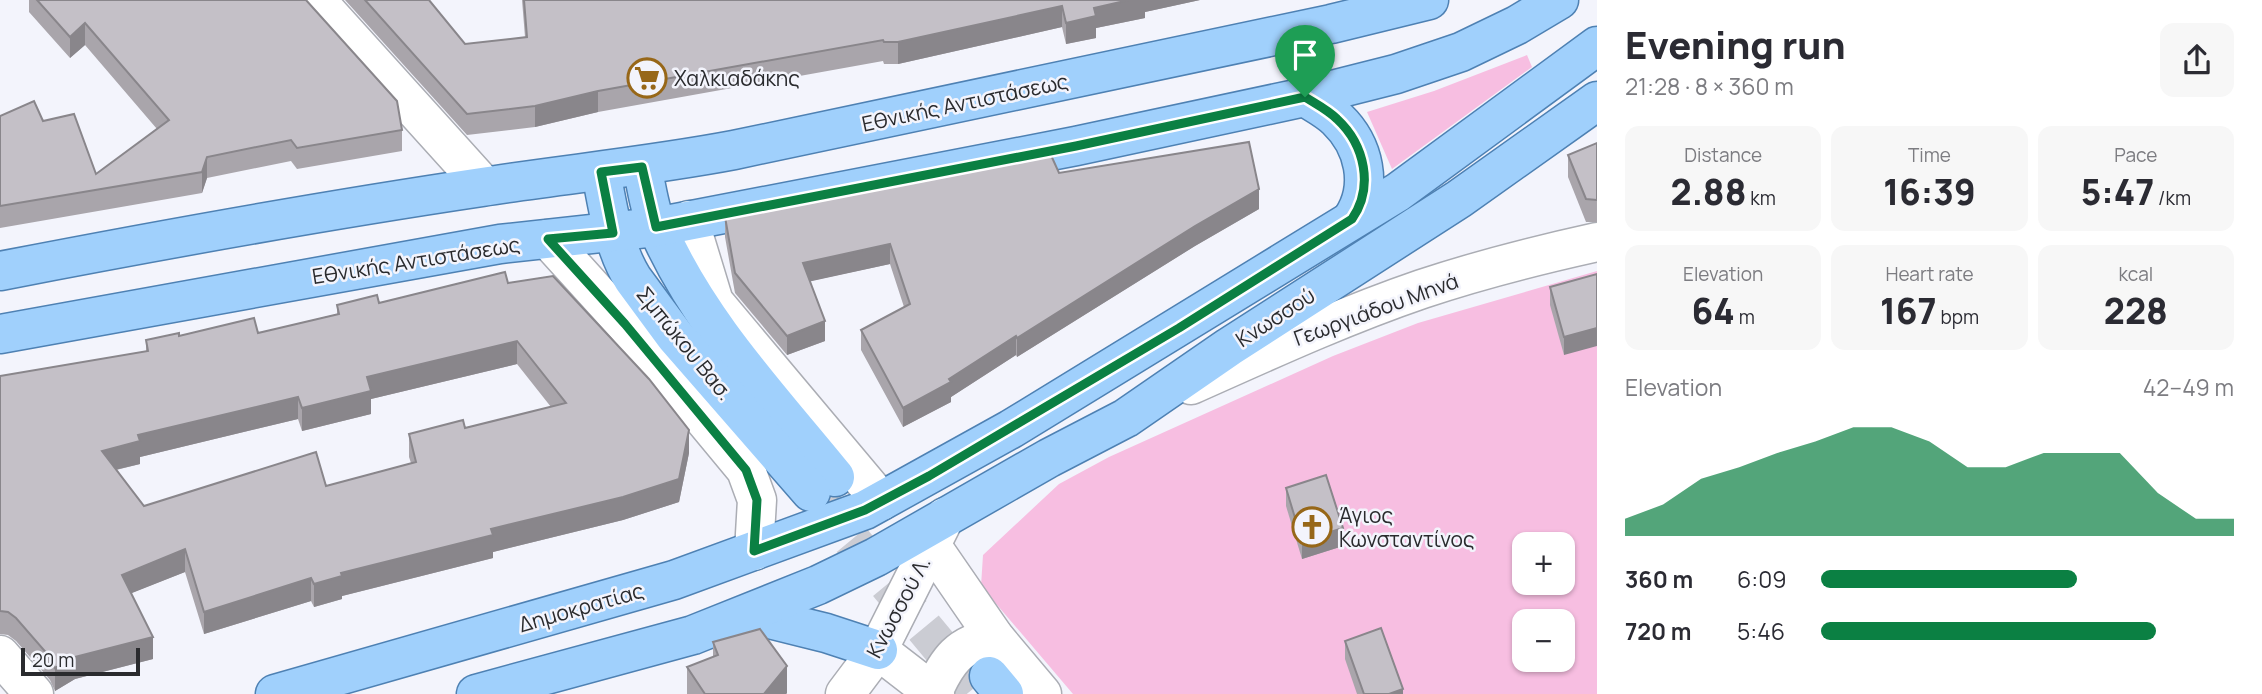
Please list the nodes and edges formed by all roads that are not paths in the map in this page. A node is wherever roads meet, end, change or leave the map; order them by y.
1 (316, 0) edge
2 (1429, 0) edge
3 (1559, 0) edge
4 (1597, 46) edge
5 (1305, 97) junction
6 (1597, 102) edge
7 (642, 167) junction
8 (601, 172) junction
9 (484, 186) junction
10 (1352, 219) junction
11 (673, 224) junction
12 (613, 233) junction
13 (548, 239) junction
14 (1597, 242) edge
15 (0, 271) edge
16 (0, 334) edge
17 (1126, 418) junction
18 (881, 501) junction
19 (938, 531) junction
20 (754, 551) junction
21 (749, 614) junction
22 (995, 638) junction
23 (878, 650) junction
24 (0, 655) edge
25 (934, 693) edge
26 (34, 694) edge
27 (275, 694) edge
28 (476, 694) edge
29 (845, 694) edge
30 (1042, 694) edge

1 - 9 street
2 - 7 main road, Εθνικής Αντιστάσεως
3 - 5 main road, Εθνικής Αντιστάσεως
4 - 10 main road, Κνωσσού
5 - 10 main road
5 - 11 main road, Εθνικής Αντιστάσεως
6 - 17 main road, Κνωσσού
7 - 8 main road, Εθνικής Αντιστάσεως
7 - 11 main road, Σμπώκου Βασ.
8 - 9 main road, Εθνικής Αντιστάσεως
8 - 12 main road, Σμπώκου Βασ.
9 - 15 main road, Εθνικής Αντιστάσεως
10 - 18 main road, Κνωσσού
11 - 12 main road, Εθνικής Αντιστάσεως
11 - 12 main road, Σμπώκου Βασ.
11 - 18 street
12 - 13 main road, Εθνικής Αντιστάσεως
13 - 16 main road, Εθνικής Αντιστάσεως
13 - 20 street
14 - 17 street, Γεωργιάδου Μηνά
17 - 19 main road, Κνωσσού
18 - 20 main road, Δημοκρατίας
19 - 21 main road
19 - 22 street
19 - 23 street, Κνωσσού Λ.
20 - 27 main road, Δημοκρατίας
21 - 23 main road
21 - 28 main road
22 - 25 street
22 - 30 street
23 - 25 street
23 - 29 street, Κνωσσού Λ.
24 - 26 street

